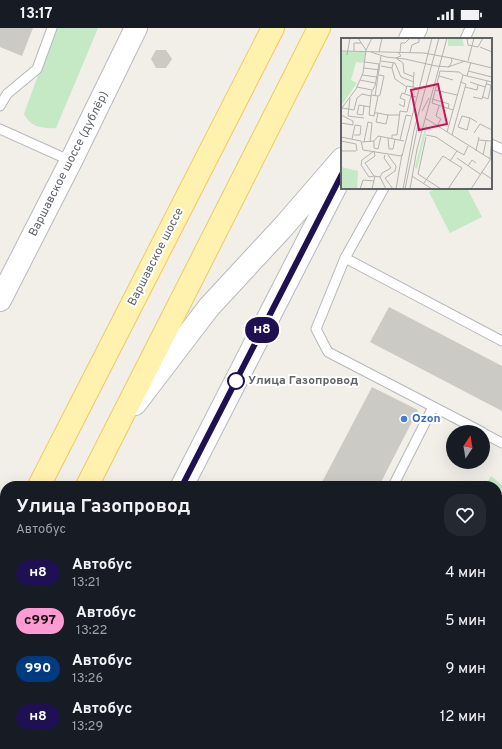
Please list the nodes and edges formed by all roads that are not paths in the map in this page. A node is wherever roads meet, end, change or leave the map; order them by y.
1 (52, 28) edge
2 (136, 28) edge
3 (273, 28) edge
4 (319, 28) edge
5 (416, 28) edge
6 (470, 28) edge
7 (411, 38) edge
8 (465, 38) edge
9 (0, 106) edge
10 (0, 129) edge
11 (492, 144) edge
12 (502, 149) edge
13 (341, 160) edge
14 (71, 161) junction
15 (341, 176) edge
16 (383, 189) edge
17 (345, 258) junction
18 (0, 300) edge
19 (502, 341) edge
20 (433, 407) junction
21 (468, 425) edge
22 (117, 428) junction
23 (490, 436) edge
24 (502, 443) edge
25 (42, 481) edge
26 (90, 481) edge
27 (185, 481) edge
28 (396, 481) edge

1 - 9 lane
2 - 14 main road, Варшавское шоссе (дублёр)
3 - 25 main road, Варшавское шоссе
4 - 22 main road
5 - 7 main road
6 - 8 lane
10 - 14 lane
11 - 12 lane
13 - 22 main road
14 - 18 main road, Варшавское шоссе (дублёр)
15 - 27 main road
16 - 17 lane
17 - 19 lane
17 - 20 lane
20 - 21 lane
20 - 28 lane
22 - 26 main road
23 - 24 lane

